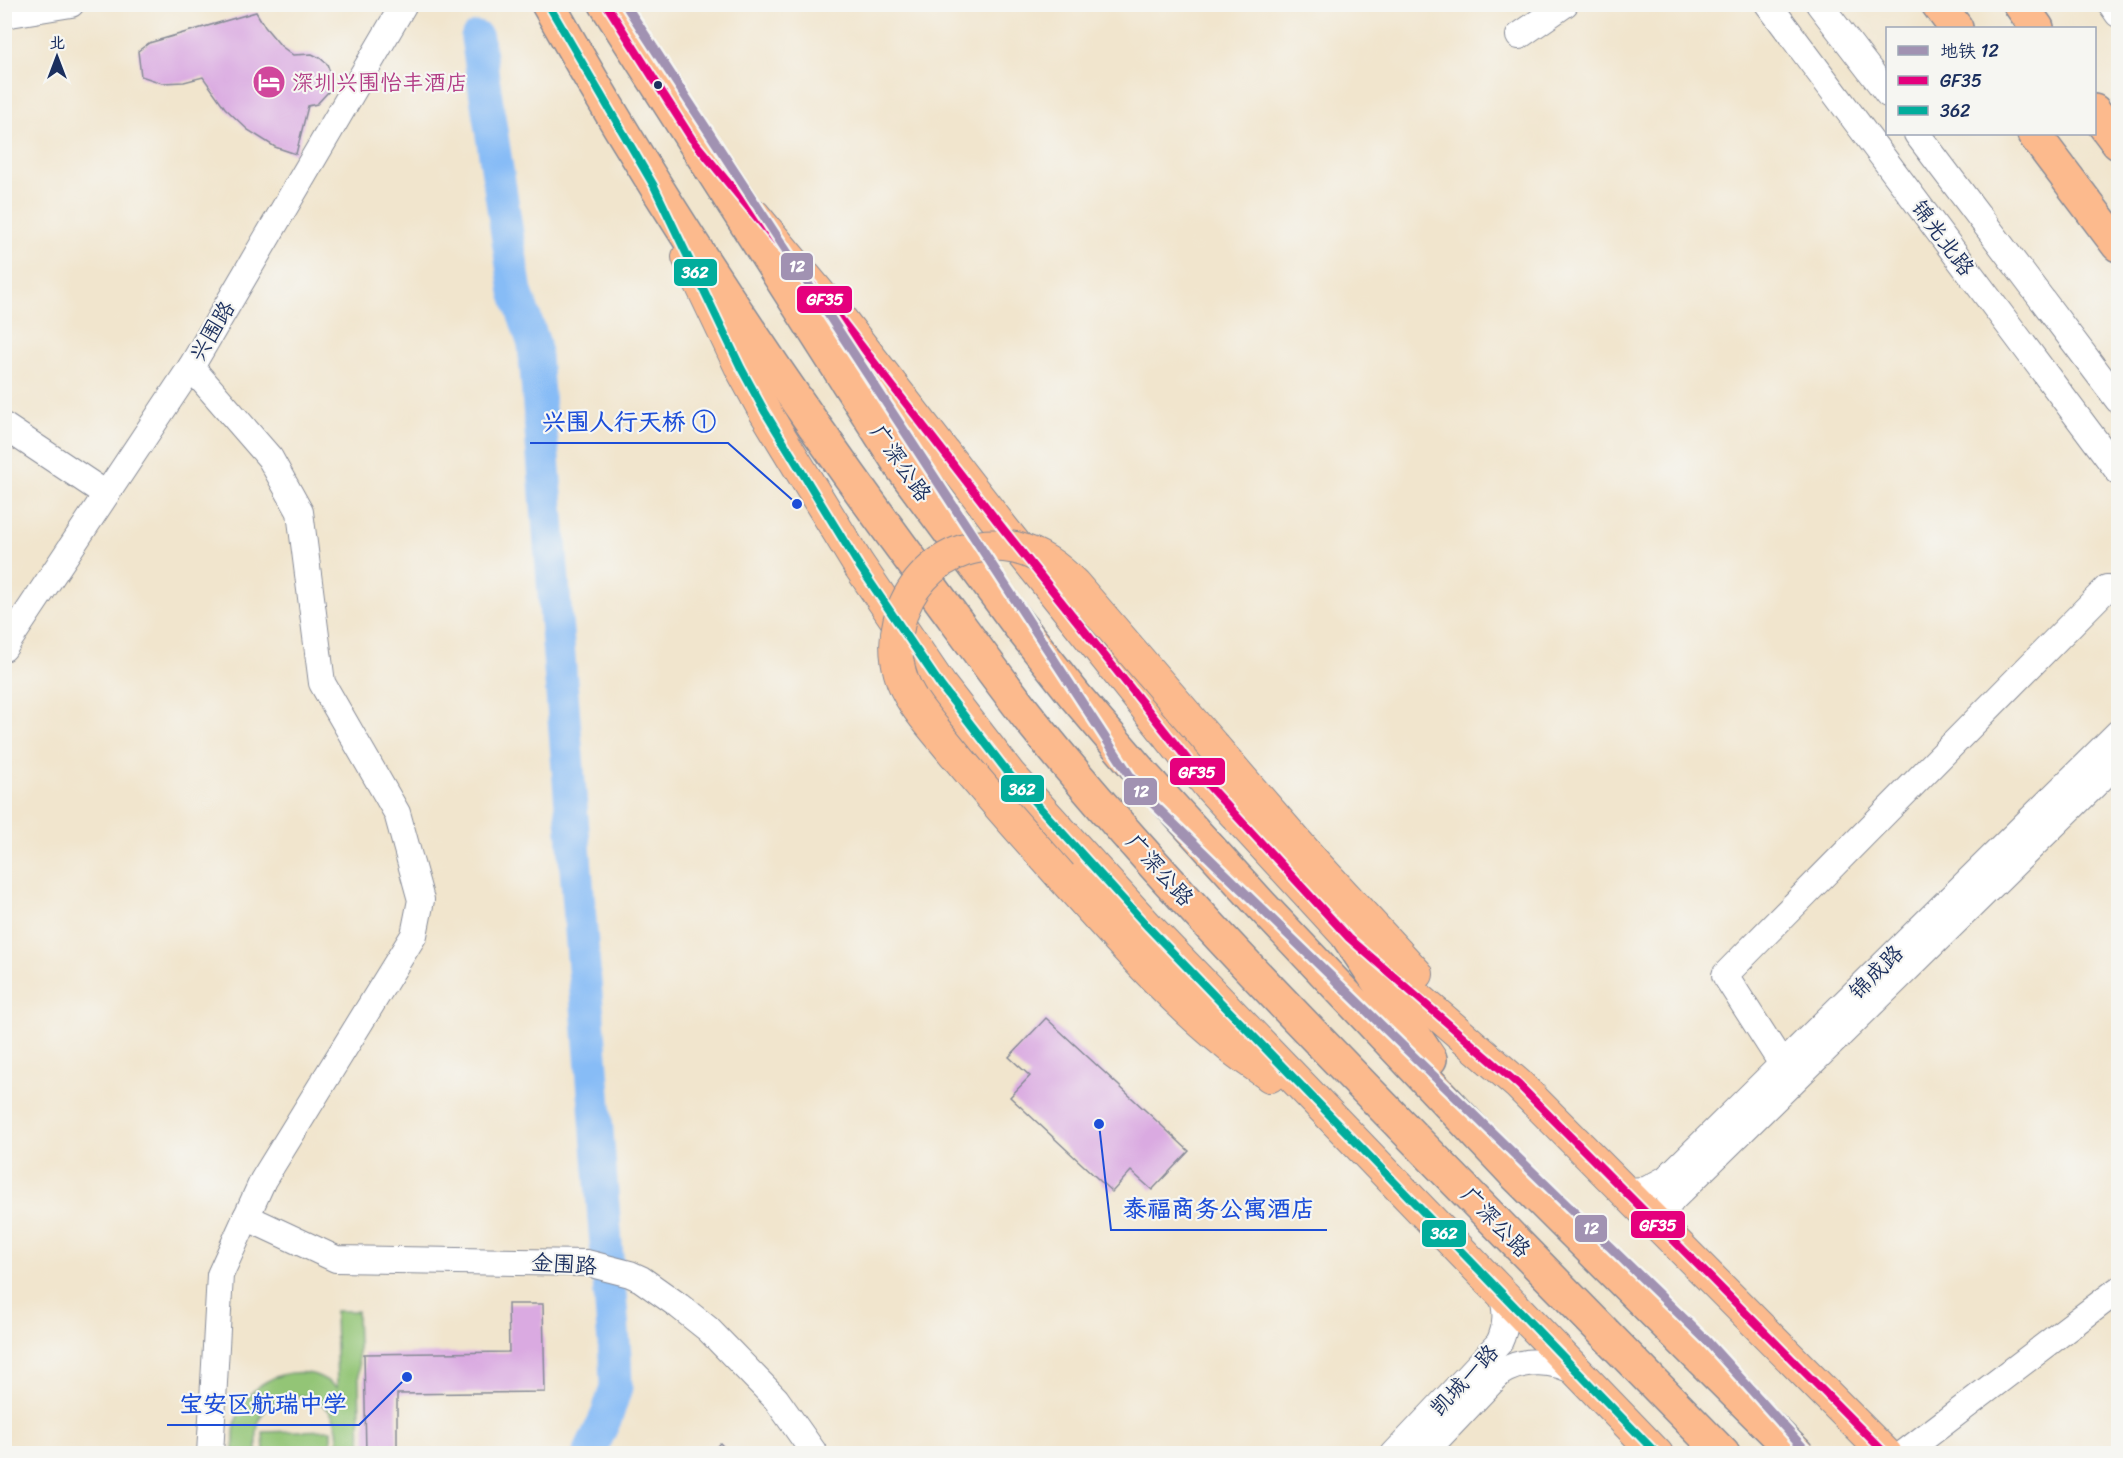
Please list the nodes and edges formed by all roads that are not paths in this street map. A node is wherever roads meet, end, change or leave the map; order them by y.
1 (70, 4) edge
2 (404, 4) edge
3 (548, 4) edge
4 (606, 4) edge
5 (1565, 4) edge
6 (1768, 4) edge
7 (1820, 4) edge
8 (1938, 4) edge
9 (2020, 4) edge
10 (2111, 4) edge
11 (2118, 14) edge
12 (4, 15) edge
13 (1955, 27) edge
14 (2036, 27) edge
15 (1519, 36) dead end
16 (1886, 93) edge
17 (2096, 114) edge
18 (1918, 135) edge
19 (2035, 135) edge
20 (692, 139) junction
21 (2118, 143) edge
22 (654, 186) junction
23 (2118, 245) edge
24 (190, 367) junction
25 (2118, 400) edge
26 (4, 426) edge
27 (2118, 471) edge
28 (106, 495) junction
29 (2107, 588) dead end
30 (4, 648) edge
31 (2118, 733) edge
32 (2118, 762) edge
33 (1349, 938) junction
34 (1782, 1064) junction
35 (1519, 1085) junction
36 (1359, 1147) junction
37 (1515, 1174) junction
38 (1623, 1191) junction
39 (246, 1217) junction
40 (1665, 1233) junction
41 (2118, 1290) edge
42 (1502, 1294) junction
43 (1580, 1374) junction
44 (210, 1454) edge
45 (815, 1454) edge
46 (1394, 1454) edge
47 (1423, 1454) edge
48 (1658, 1454) edge
49 (1723, 1454) edge
50 (1797, 1454) edge
51 (1886, 1454) edge
52 (1903, 1454) edge

1 - 12 street
2 - 24 street, 兴围路
3 - 22 highway, 广深公路
4 - 20 highway, 广深公路
5 - 15 street
6 - 27 street, 锦光北路
7 - 16 street
8 - 13 highway
9 - 14 highway
10 - 11 street
17 - 21 highway
18 - 25 street, 锦光北路
19 - 23 highway
20 - 33 main road
20 - 37 highway, 广深公路
22 - 36 main road
22 - 49 highway, 广深公路
24 - 28 street, 兴围路
24 - 39 street
26 - 28 street
28 - 30 street, 兴围路
29 - 34 street
31 - 34 street, 锦成路
32 - 40 street, 锦成路
33 - 35 main road
33 - 37 highway
34 - 38 street, 锦成路
35 - 36 main road, bridge
35 - 38 main road
36 - 42 main road
37 - 50 highway, 广深公路
38 - 40 main road
39 - 44 street
39 - 45 street, 金围路
40 - 51 main road
41 - 52 street
42 - 43 main road
42 - 46 street, 凯城一路
43 - 47 street, 凯城一路
43 - 48 main road

